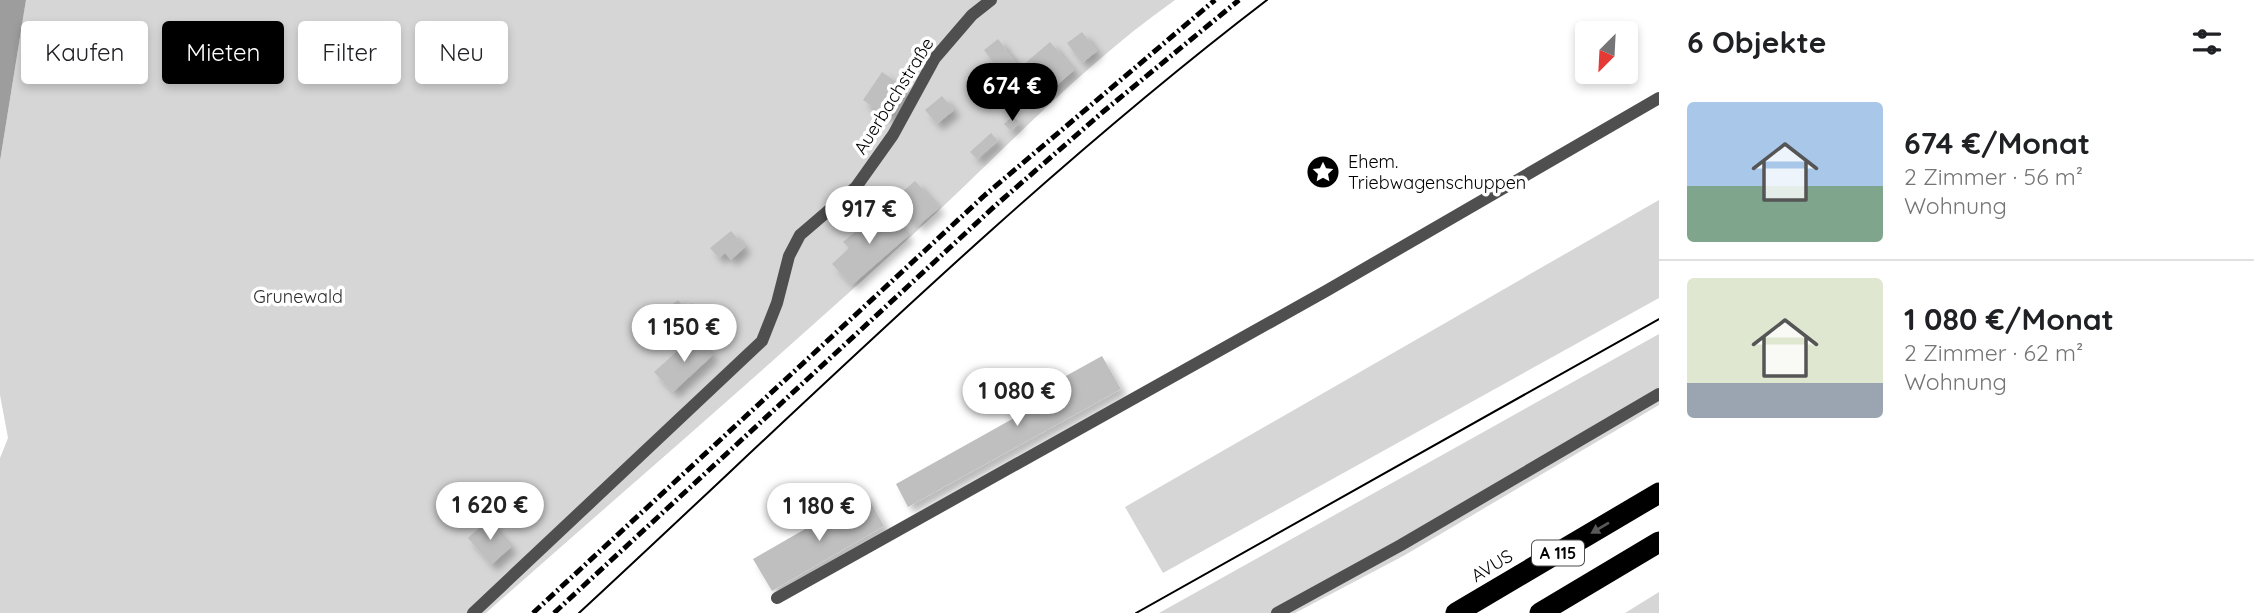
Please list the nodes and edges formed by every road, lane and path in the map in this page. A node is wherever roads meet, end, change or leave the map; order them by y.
1 (991, 0) edge
2 (1659, 98) edge
3 (1659, 394) edge
4 (1659, 493) edge
5 (1659, 542) edge
6 (777, 598) dead end
7 (473, 613) edge
8 (1278, 613) edge
9 (1456, 613) edge
10 (1539, 613) edge

1 - 7 lane, Auerbachstraße
2 - 6 lane
3 - 8 lane
4 -> 9 highway, AVUS / A 115
5 - 10 highway, A 115

